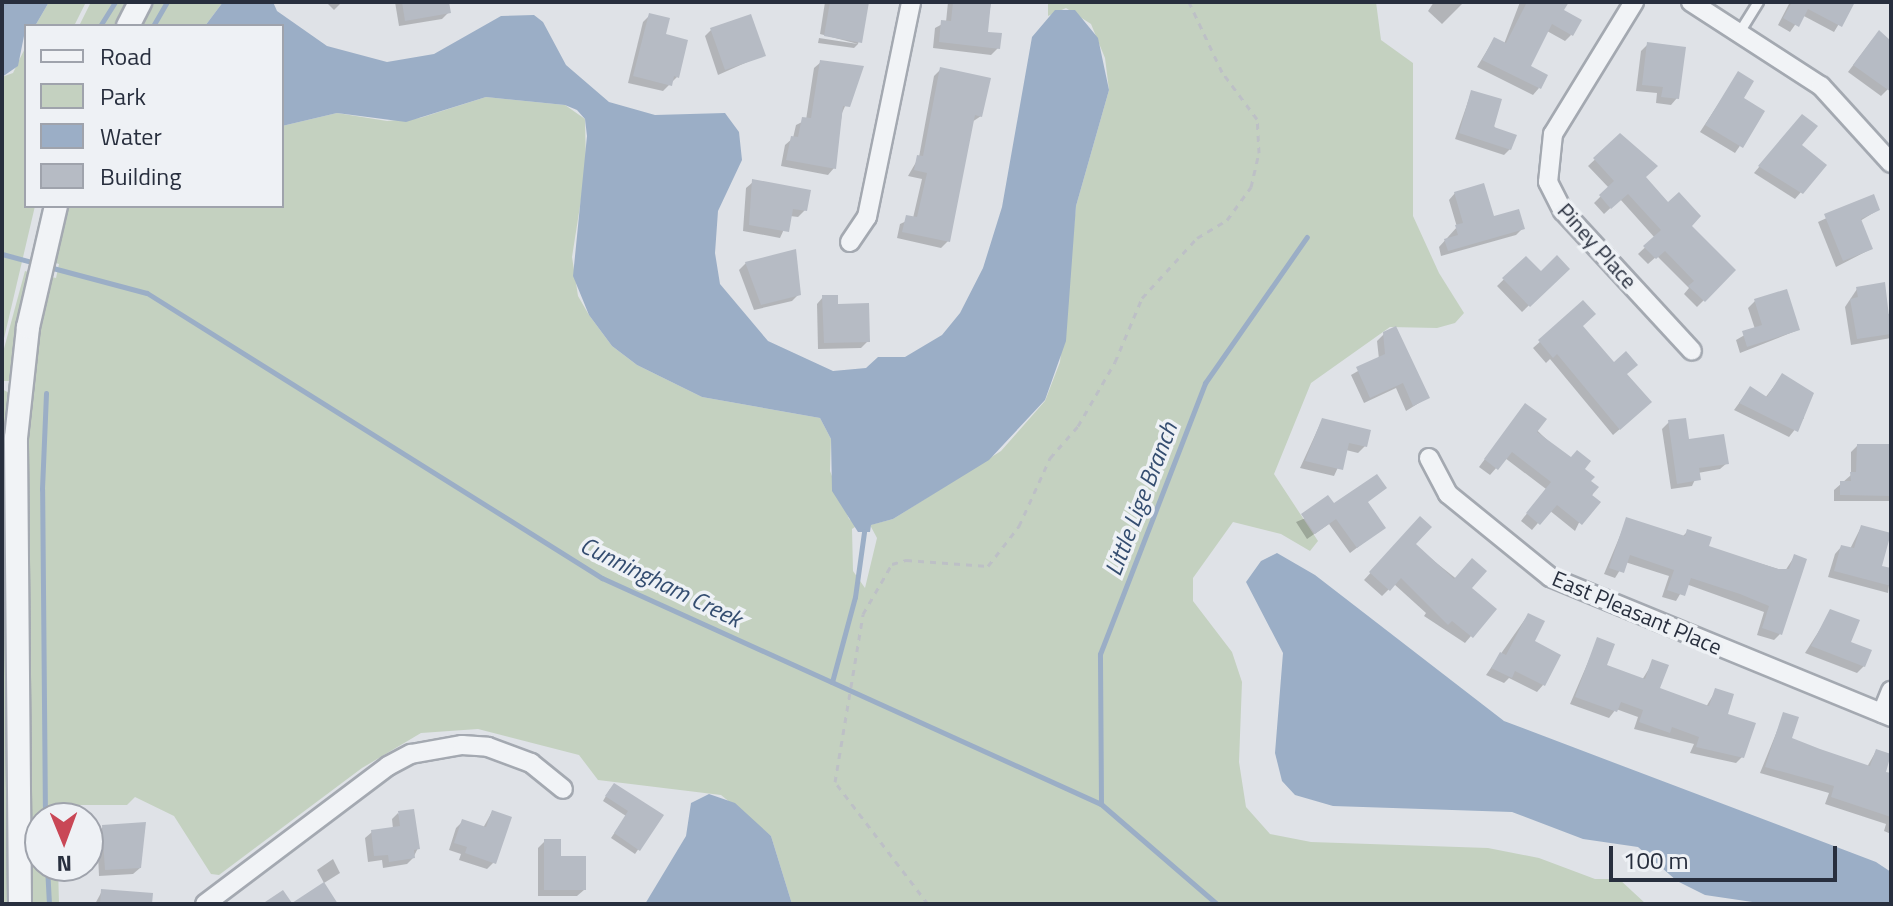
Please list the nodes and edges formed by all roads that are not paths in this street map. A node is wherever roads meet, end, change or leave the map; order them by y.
1 (140, 2) edge
2 (911, 2) edge
3 (1634, 2) edge
4 (1691, 2) edge
5 (1758, 2) edge
6 (129, 24) edge
7 (1739, 32) junction
8 (1891, 163) edge
9 (55, 208) edge
10 (850, 242) dead end
11 (1692, 351) dead end
12 (1429, 458) dead end
13 (1891, 691) edge
14 (1887, 715) edge
15 (563, 789) dead end
16 (20, 904) edge
17 (205, 904) edge

1 - 6 street
2 - 10 street
3 - 11 street, Piney Place
4 - 7 street
5 - 7 lane
7 - 8 street
9 - 16 street
12 - 14 street, East Pleasant Place
13 - 14 street
15 - 17 street

